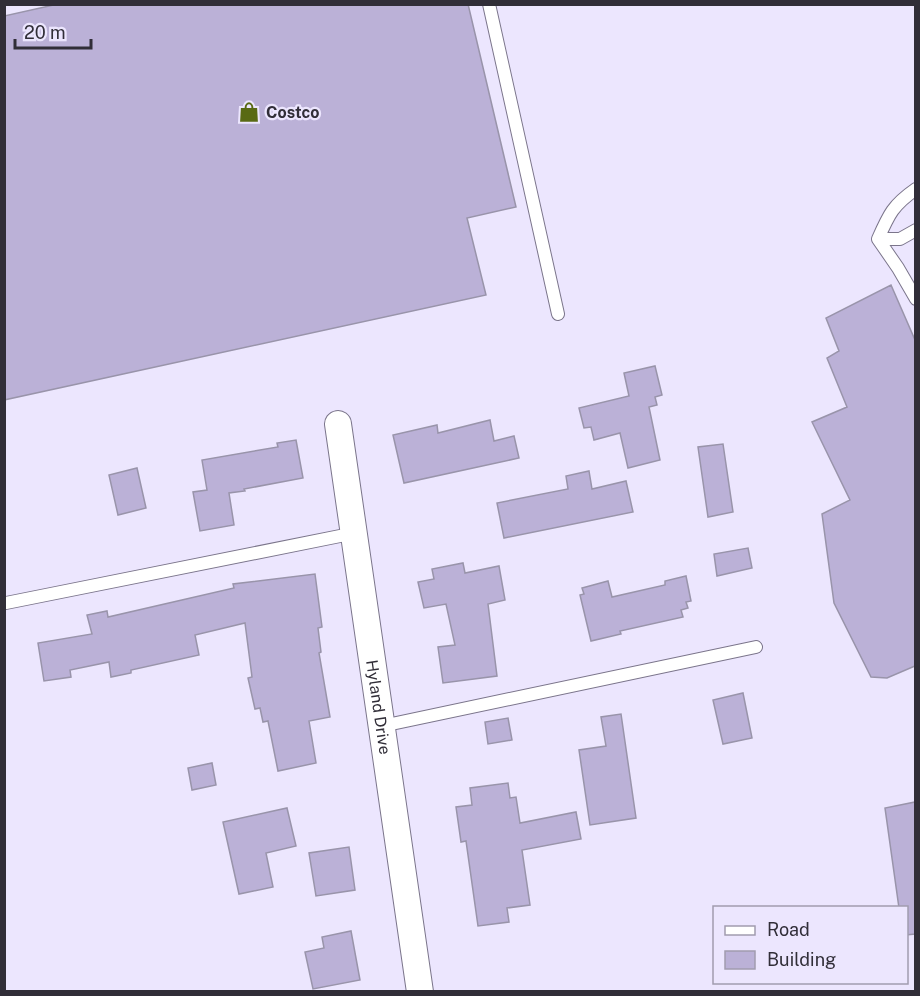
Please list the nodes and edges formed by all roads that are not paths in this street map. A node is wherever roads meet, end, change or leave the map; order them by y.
1 (489, 4) edge
2 (915, 189) edge
3 (915, 230) edge
4 (878, 239) junction
5 (915, 299) edge
6 (558, 314) dead end
7 (338, 424) dead end
8 (355, 533) junction
9 (6, 603) dead end
10 (756, 647) dead end
11 (382, 726) junction
12 (420, 992) edge

1 - 6 lane
2 - 4 lane
3 - 4 lane
4 - 5 lane
7 - 8 street, Hyland Drive
8 - 9 lane
8 - 11 street, Hyland Drive
10 - 11 lane
11 - 12 street, Hyland Drive

